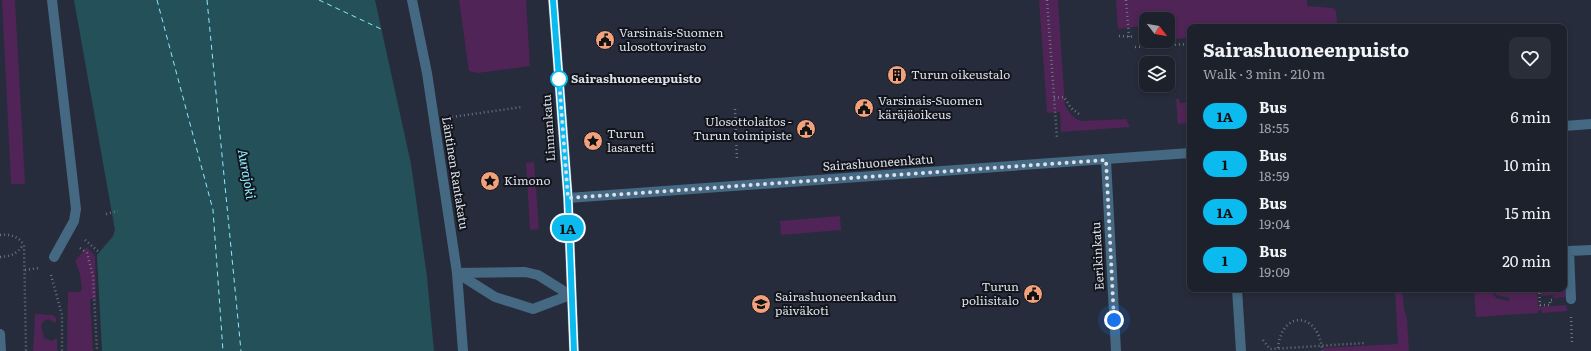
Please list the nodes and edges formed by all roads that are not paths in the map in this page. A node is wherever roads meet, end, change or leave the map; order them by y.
1 (52, 0) edge
2 (412, 0) edge
3 (553, 0) edge
4 (1591, 124) edge
5 (1567, 126) edge
6 (1187, 153) edge
7 (1106, 160) junction
8 (568, 198) junction
9 (1591, 250) edge
10 (54, 257) dead end
11 (457, 273) junction
12 (1236, 292) edge
13 (570, 295) junction
14 (1571, 299) road end
15 (0, 334) edge
16 (1, 351) edge
17 (463, 351) edge
18 (574, 351) edge
19 (1116, 351) edge
20 (1242, 351) edge

1 - 10 street
2 - 11 street, Läntinen Rantakatu
3 - 8 street, Linnankatu
4 - 5 street
6 - 7 street, Sairashuoneenkatu
7 - 8 street, Sairashuoneenkatu
7 - 19 street, Eerikinkatu
8 - 13 street, Linnankatu
9 - 14 street
11 - 13 street
11 - 13 street
11 - 17 street, Läntinen Rantakatu
12 - 20 street
13 - 18 street, Linnankatu
15 - 16 street

